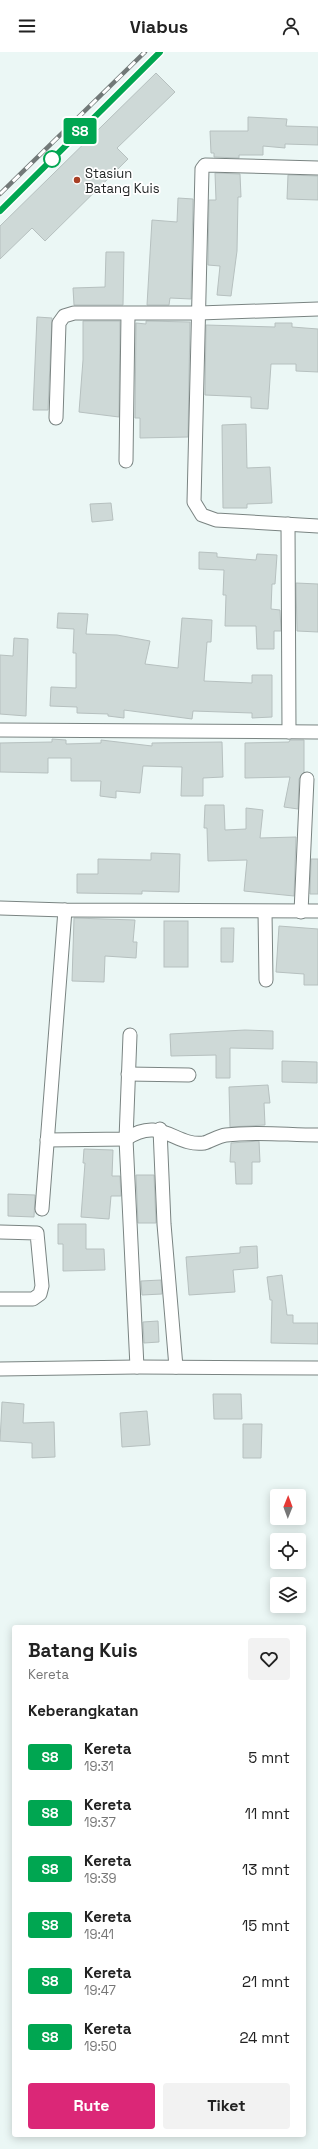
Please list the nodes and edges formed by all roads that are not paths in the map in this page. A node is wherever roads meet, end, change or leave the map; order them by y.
1 (318, 168) edge
2 (318, 309) edge
3 (199, 313) junction
4 (128, 314) junction
5 (56, 418) dead end
6 (126, 461) dead end
7 (288, 524) junction
8 (318, 526) edge
9 (0, 730) edge
10 (289, 732) junction
11 (318, 732) edge
12 (306, 779) dead end
13 (0, 908) edge
14 (65, 910) junction
15 (265, 912) junction
16 (301, 912) junction
17 (318, 912) edge
18 (266, 980) dead end
19 (130, 1035) dead end
20 (128, 1074) junction
21 (189, 1075) dead end
22 (160, 1129) junction
23 (318, 1135) edge
24 (126, 1139) junction
25 (47, 1140) junction
26 (42, 1209) dead end
27 (0, 1232) edge
28 (0, 1299) edge
29 (137, 1367) junction
30 (176, 1367) junction
31 (318, 1368) edge
32 (0, 1369) edge

1 - 3 street
2 - 3 street
3 - 4 street
3 - 7 street
4 - 5 street
4 - 6 street
7 - 8 street
7 - 10 street
9 - 10 street
10 - 11 street
12 - 16 street
13 - 14 street
14 - 15 street
14 - 25 street
15 - 16 street
15 - 18 street
16 - 17 street
19 - 20 street
20 - 21 street
20 - 24 street
22 - 23 street
22 - 24 street
22 - 30 street
24 - 25 street
24 - 29 street
25 - 26 street
27 - 28 street
29 - 30 street
29 - 32 street
30 - 31 street

